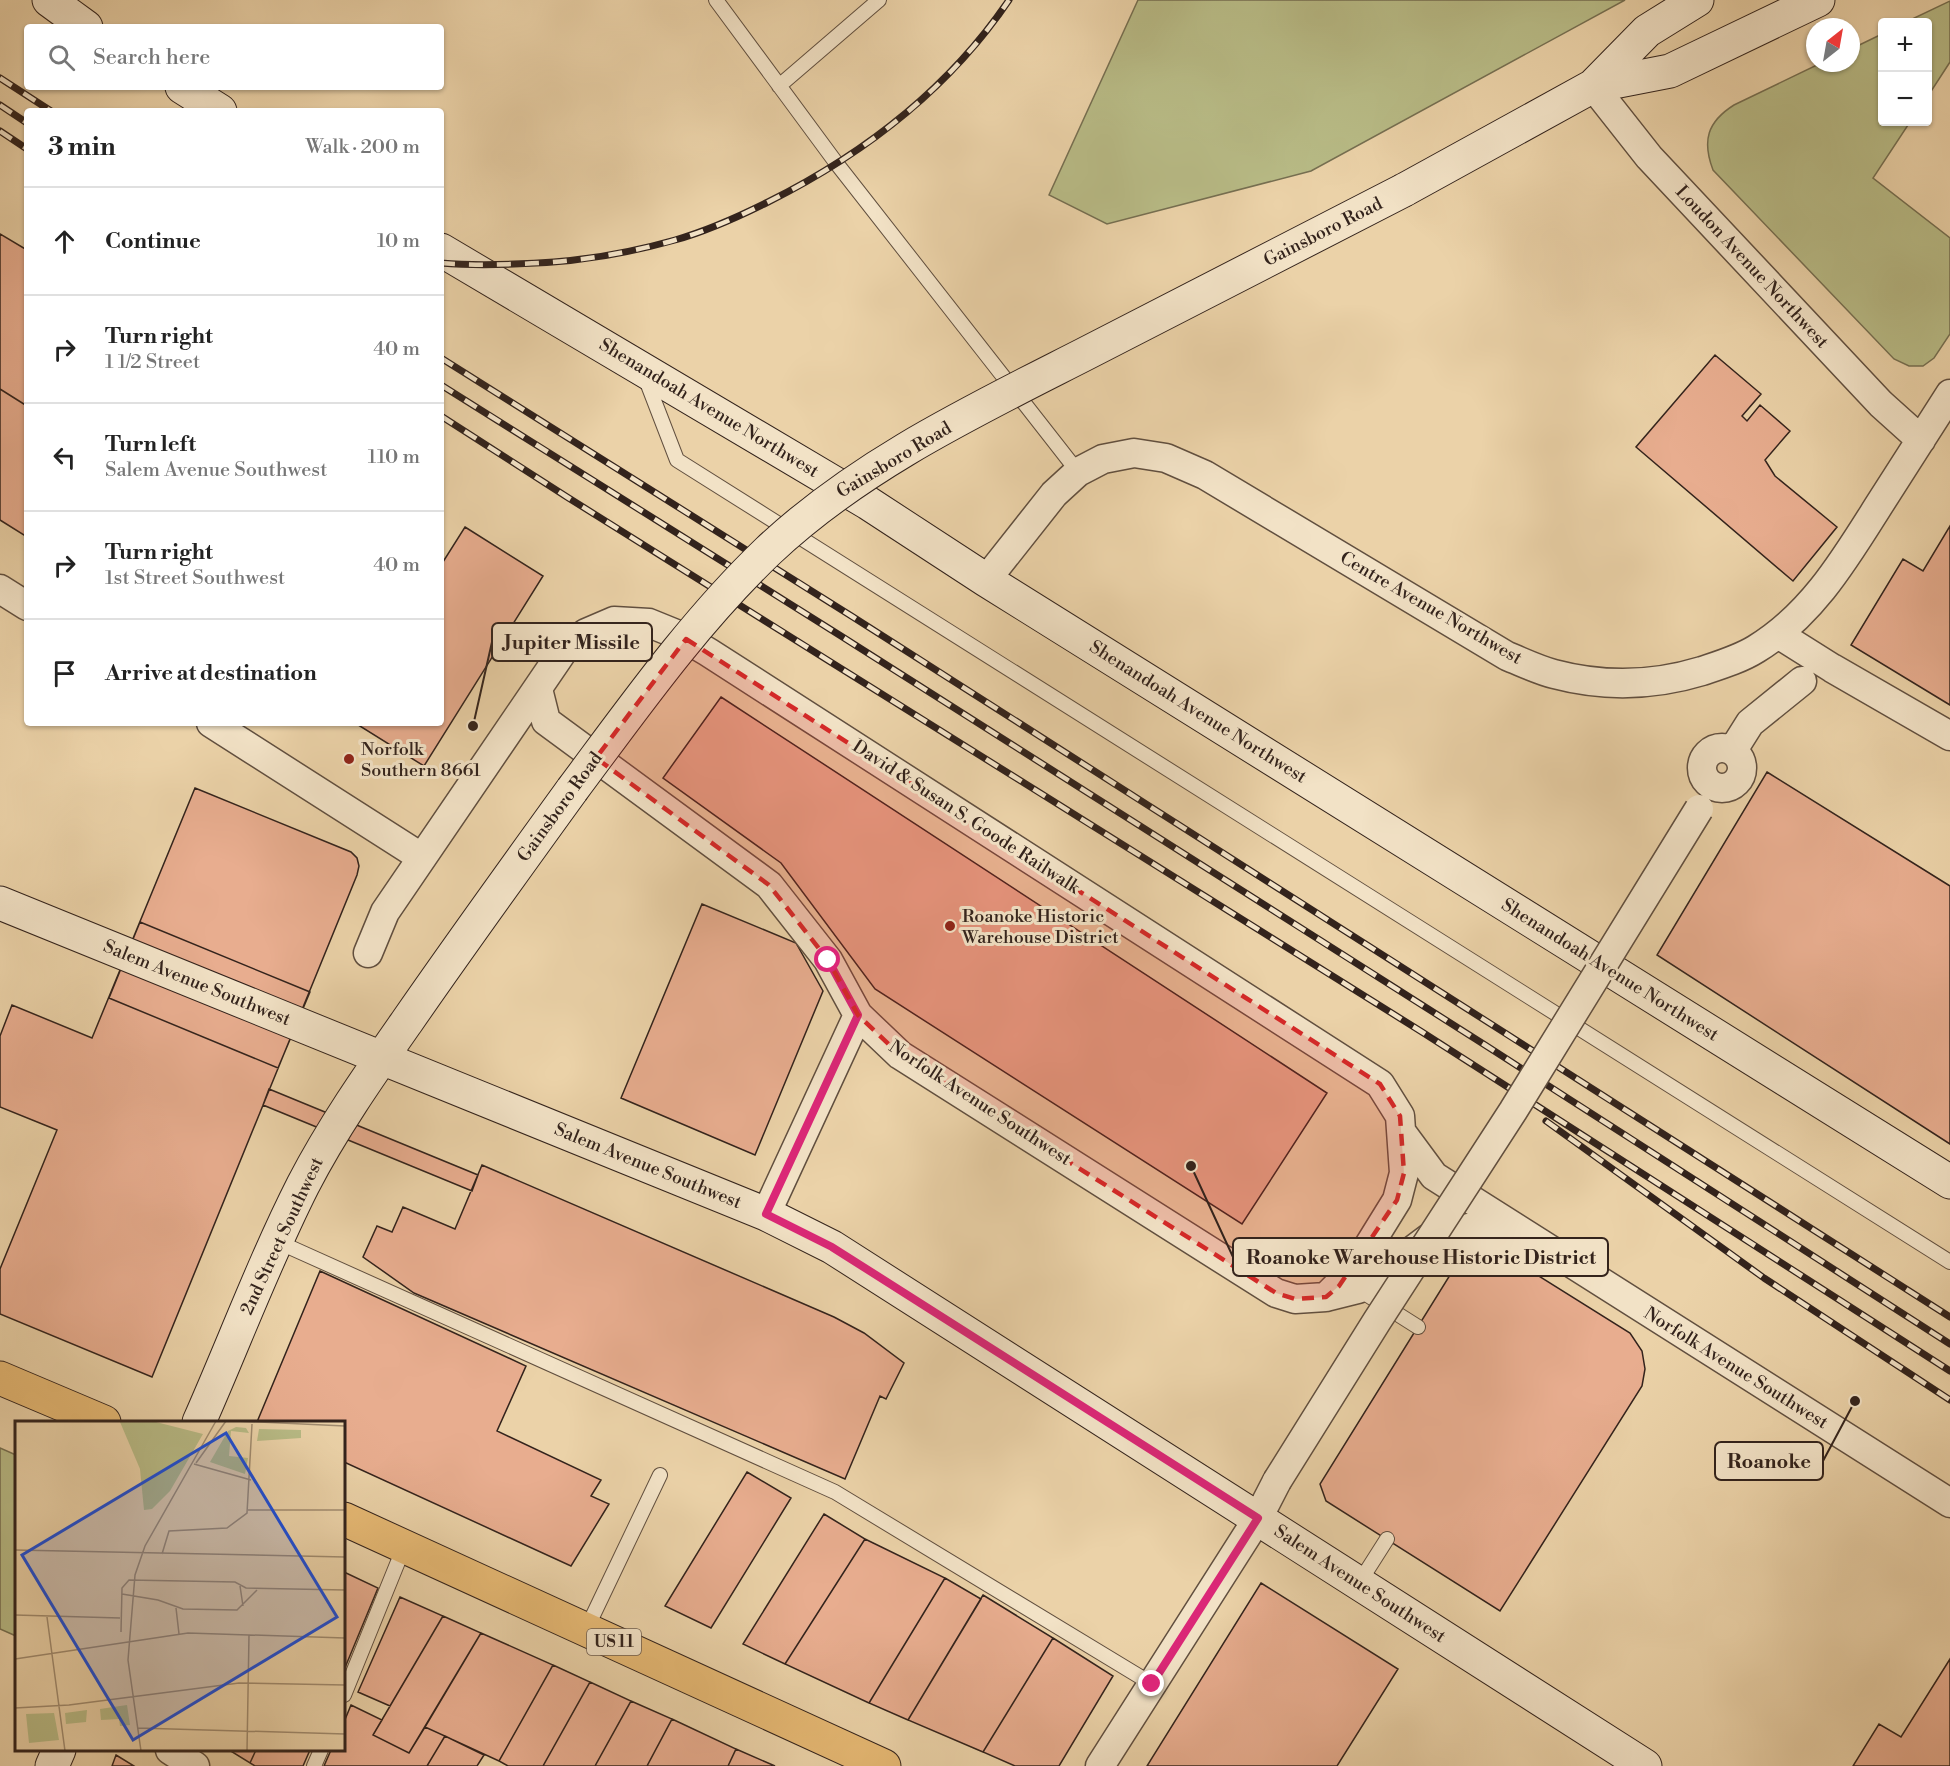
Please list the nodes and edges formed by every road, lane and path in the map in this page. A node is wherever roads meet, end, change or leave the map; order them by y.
1 (49, 0) edge
2 (716, 0) edge
3 (879, 0) edge
4 (1697, 0) edge
5 (1818, 0) edge
6 (82, 24) edge
7 (779, 86) junction
8 (1593, 86) junction
9 (187, 90) edge
10 (215, 108) edge
11 (444, 252) edge
12 (641, 367) junction
13 (1950, 394) edge
14 (1921, 440) junction
15 (1078, 472) junction
16 (986, 579) junction
17 (0, 589) edge
18 (24, 604) edge
19 (1778, 634) junction
20 (1802, 681) dead end
21 (538, 689) junction
22 (216, 726) edge
23 (1950, 736) edge
24 (421, 857) junction
25 (0, 903) edge
26 (368, 953) dead end
27 (858, 1015) junction
28 (382, 1058) junction
29 (1403, 1134) junction
30 (1950, 1182) edge
31 (766, 1214) junction
32 (1522, 1232) junction
33 (276, 1241) junction
34 (1950, 1262) edge
35 (1358, 1289) junction
36 (1326, 1297) junction
37 (1418, 1327) dead end
38 (0, 1378) edge
39 (102, 1421) edge
40 (199, 1421) edge
41 (660, 1475) dead end
42 (1950, 1503) edge
43 (1258, 1518) junction
44 (345, 1519) edge
45 (1388, 1539) dead end
46 (404, 1547) junction
47 (1359, 1583) junction
48 (586, 1630) junction
49 (1152, 1684) junction
50 (345, 1693) edge
51 (58, 1751) edge
52 (173, 1751) edge
53 (320, 1751) edge
54 (52, 1766) edge
55 (195, 1766) edge
56 (314, 1766) edge
57 (884, 1766) edge
58 (1100, 1766) edge
59 (1645, 1766) edge

1 - 6 street
2 - 7 lane
3 - 7 lane
4 - 8 street, Gainsboro Road
5 - 8 street, Gainsboro Road
7 - 15 lane
8 - 14 street, Loudon Avenue Northwest
8 - 28 street, Gainsboro Road, bridge
9 - 10 street
11 - 12 street, Shenandoah Avenue Northwest
12 - 16 street, Shenandoah Avenue Northwest
12 - 34 lane
13 - 14 street, Centre Avenue Northwest
14 - 19 street, Centre Avenue Northwest
15 - 16 street, Centre Avenue Northwest
15 - 19 street, Centre Avenue Northwest
16 - 30 street, Shenandoah Avenue Northwest
17 - 18 street
19 - 23 street
20 - 43 street, bridge
21 - 24 street
21 - 27 street, Norfolk Avenue Southwest
21 - 29 street, David & Susan S. Goode Railwalk
22 - 24 street
24 - 26 street
25 - 28 street, Salem Avenue Southwest
27 - 31 street
27 - 36 street, Norfolk Avenue Southwest
28 - 31 street, Salem Avenue Southwest
28 - 33 street, 2nd Street Southwest
29 - 32 street, Norfolk Avenue Southwest
29 - 36 street
31 - 43 street, Salem Avenue Southwest
32 - 35 street, Norfolk Avenue Southwest
32 - 42 street, Norfolk Avenue Southwest
33 - 40 street, 2nd Street Southwest
33 - 49 lane
35 - 36 street, Norfolk Avenue Southwest
35 - 37 lane
38 - 39 main road
41 - 48 lane
43 - 47 street, Salem Avenue Southwest
43 - 49 street
44 - 46 main road, US 11
45 - 47 lane
46 - 48 main road, US 11
46 - 50 lane
47 - 59 street, Salem Avenue Southwest
48 - 57 main road, US 11
49 - 58 street
51 - 54 street
52 - 55 street
53 - 56 lane

